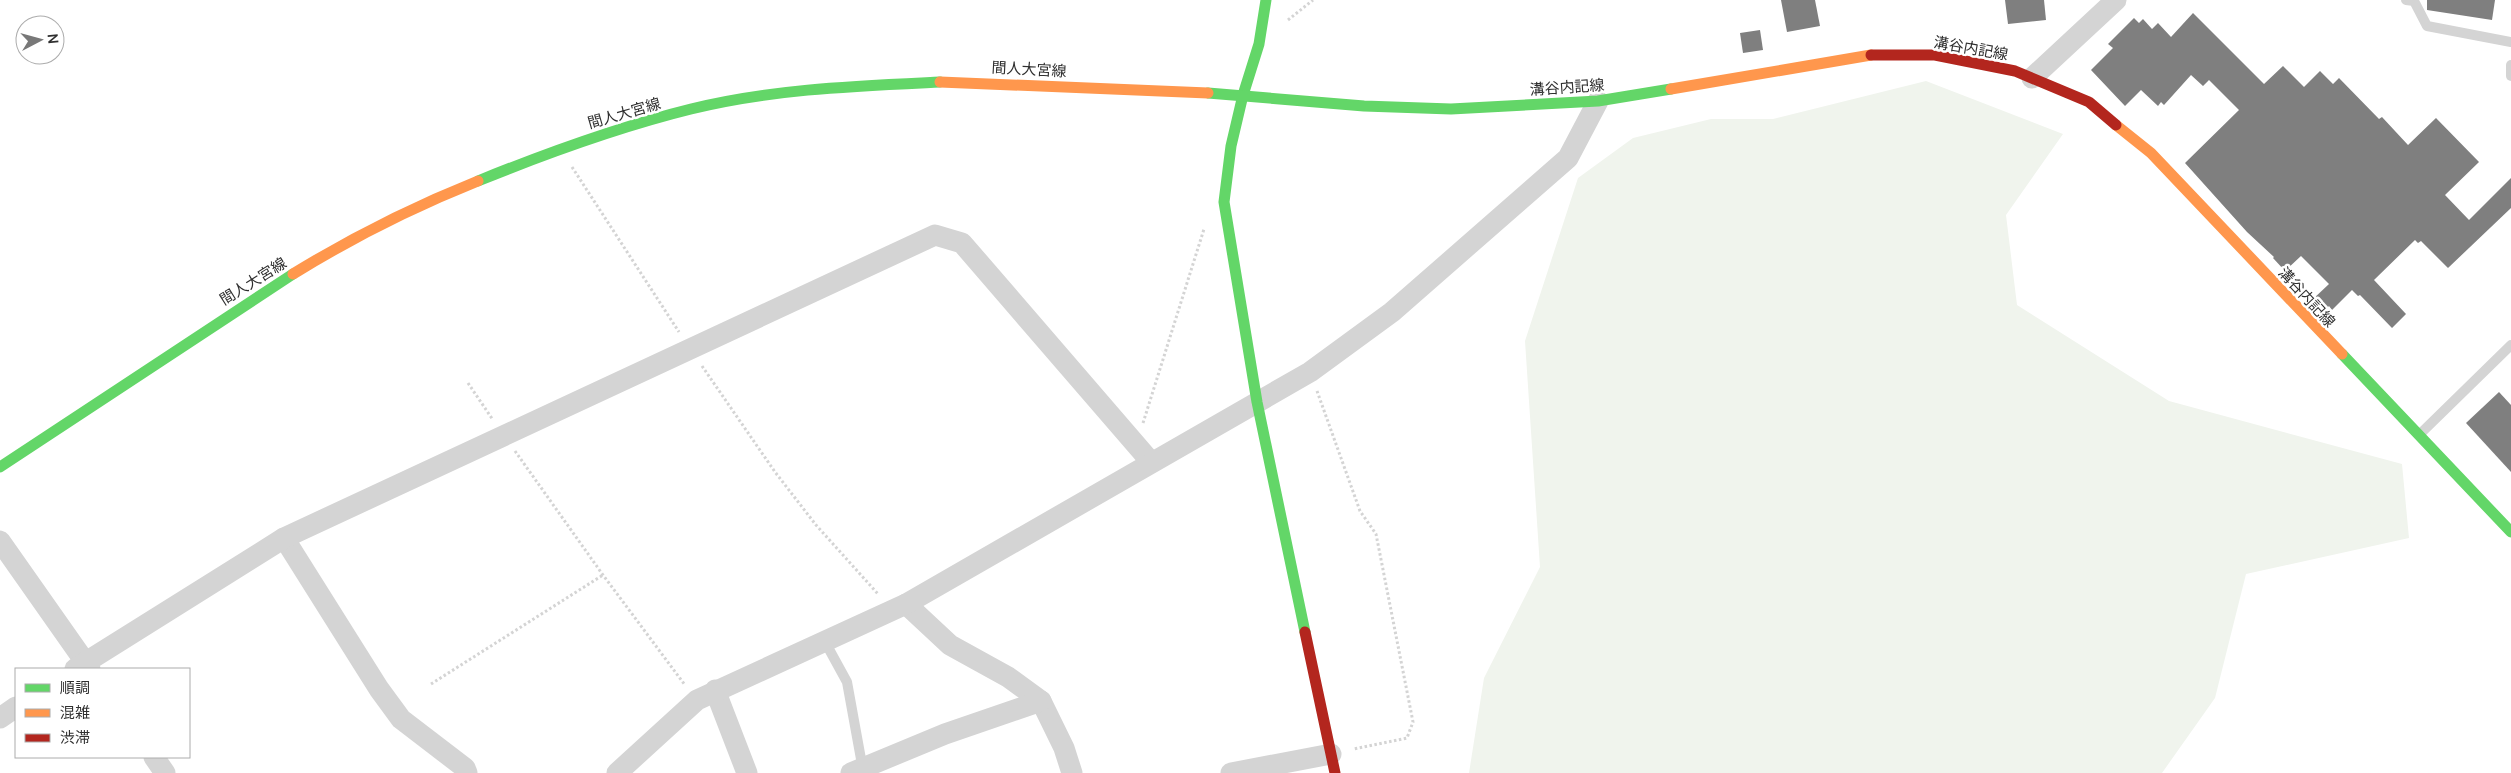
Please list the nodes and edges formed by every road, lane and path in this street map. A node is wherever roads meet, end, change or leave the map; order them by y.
1 (1266, 0) edge
2 (2116, 0) edge
3 (2406, 0) edge
4 (2511, 42) edge
5 (2511, 66) edge
6 (2511, 76) edge
7 (2032, 78) junction
8 (1242, 95) junction
9 (1598, 101) junction
10 (559, 148) junction
11 (1224, 202) junction
12 (2511, 345) edge
13 (691, 350) junction
14 (1310, 372) junction
15 (468, 383) dead end
16 (1258, 402) junction
17 (2419, 434) junction
18 (504, 436) junction
19 (1136, 445) junction
20 (1151, 462) junction
21 (0, 467) edge
22 (2511, 532) edge
23 (284, 538) junction
24 (0, 541) edge
25 (603, 575) junction
26 (899, 607) junction
27 (824, 640) junction
28 (84, 667) edge
29 (431, 684) dead end
30 (706, 695) junction
31 (1041, 701) junction
32 (15, 709) edge
33 (0, 718) edge
34 (155, 758) edge
35 (1333, 764) edge
36 (859, 772) edge
37 (166, 773) edge
38 (467, 773) edge
39 (617, 773) edge
40 (747, 773) edge
41 (1072, 773) edge
42 (1231, 773) edge

1 - 8 main road
2 - 7 street
3 - 4 lane
5 - 6 lane
7 - 9 main road, 溝谷内記線
7 - 17 main road, 溝谷内記線
8 - 9 main road, 溝谷内記線
8 - 10 main road, 間人大宮線
8 - 11 main road
9 - 14 street
10 - 13 path
10 - 21 main road, 間人大宮線
11 - 16 main road
11 - 19 path
12 - 17 lane
13 - 18 street
13 - 19 street
13 - 26 path
14 - 16 street
14 - 35 path
15 - 18 path
16 - 20 street
16 - 35 main road
17 - 22 main road, 溝谷内記線
18 - 23 street
18 - 25 path
19 - 20 street
20 - 26 street
23 - 28 street
23 - 38 street
24 - 28 street
25 - 29 path
25 - 30 path
26 - 27 street
26 - 31 street
27 - 30 street
27 - 36 lane
30 - 39 street
30 - 40 street
31 - 36 street
31 - 41 street
32 - 33 street
34 - 37 street
35 - 42 street

